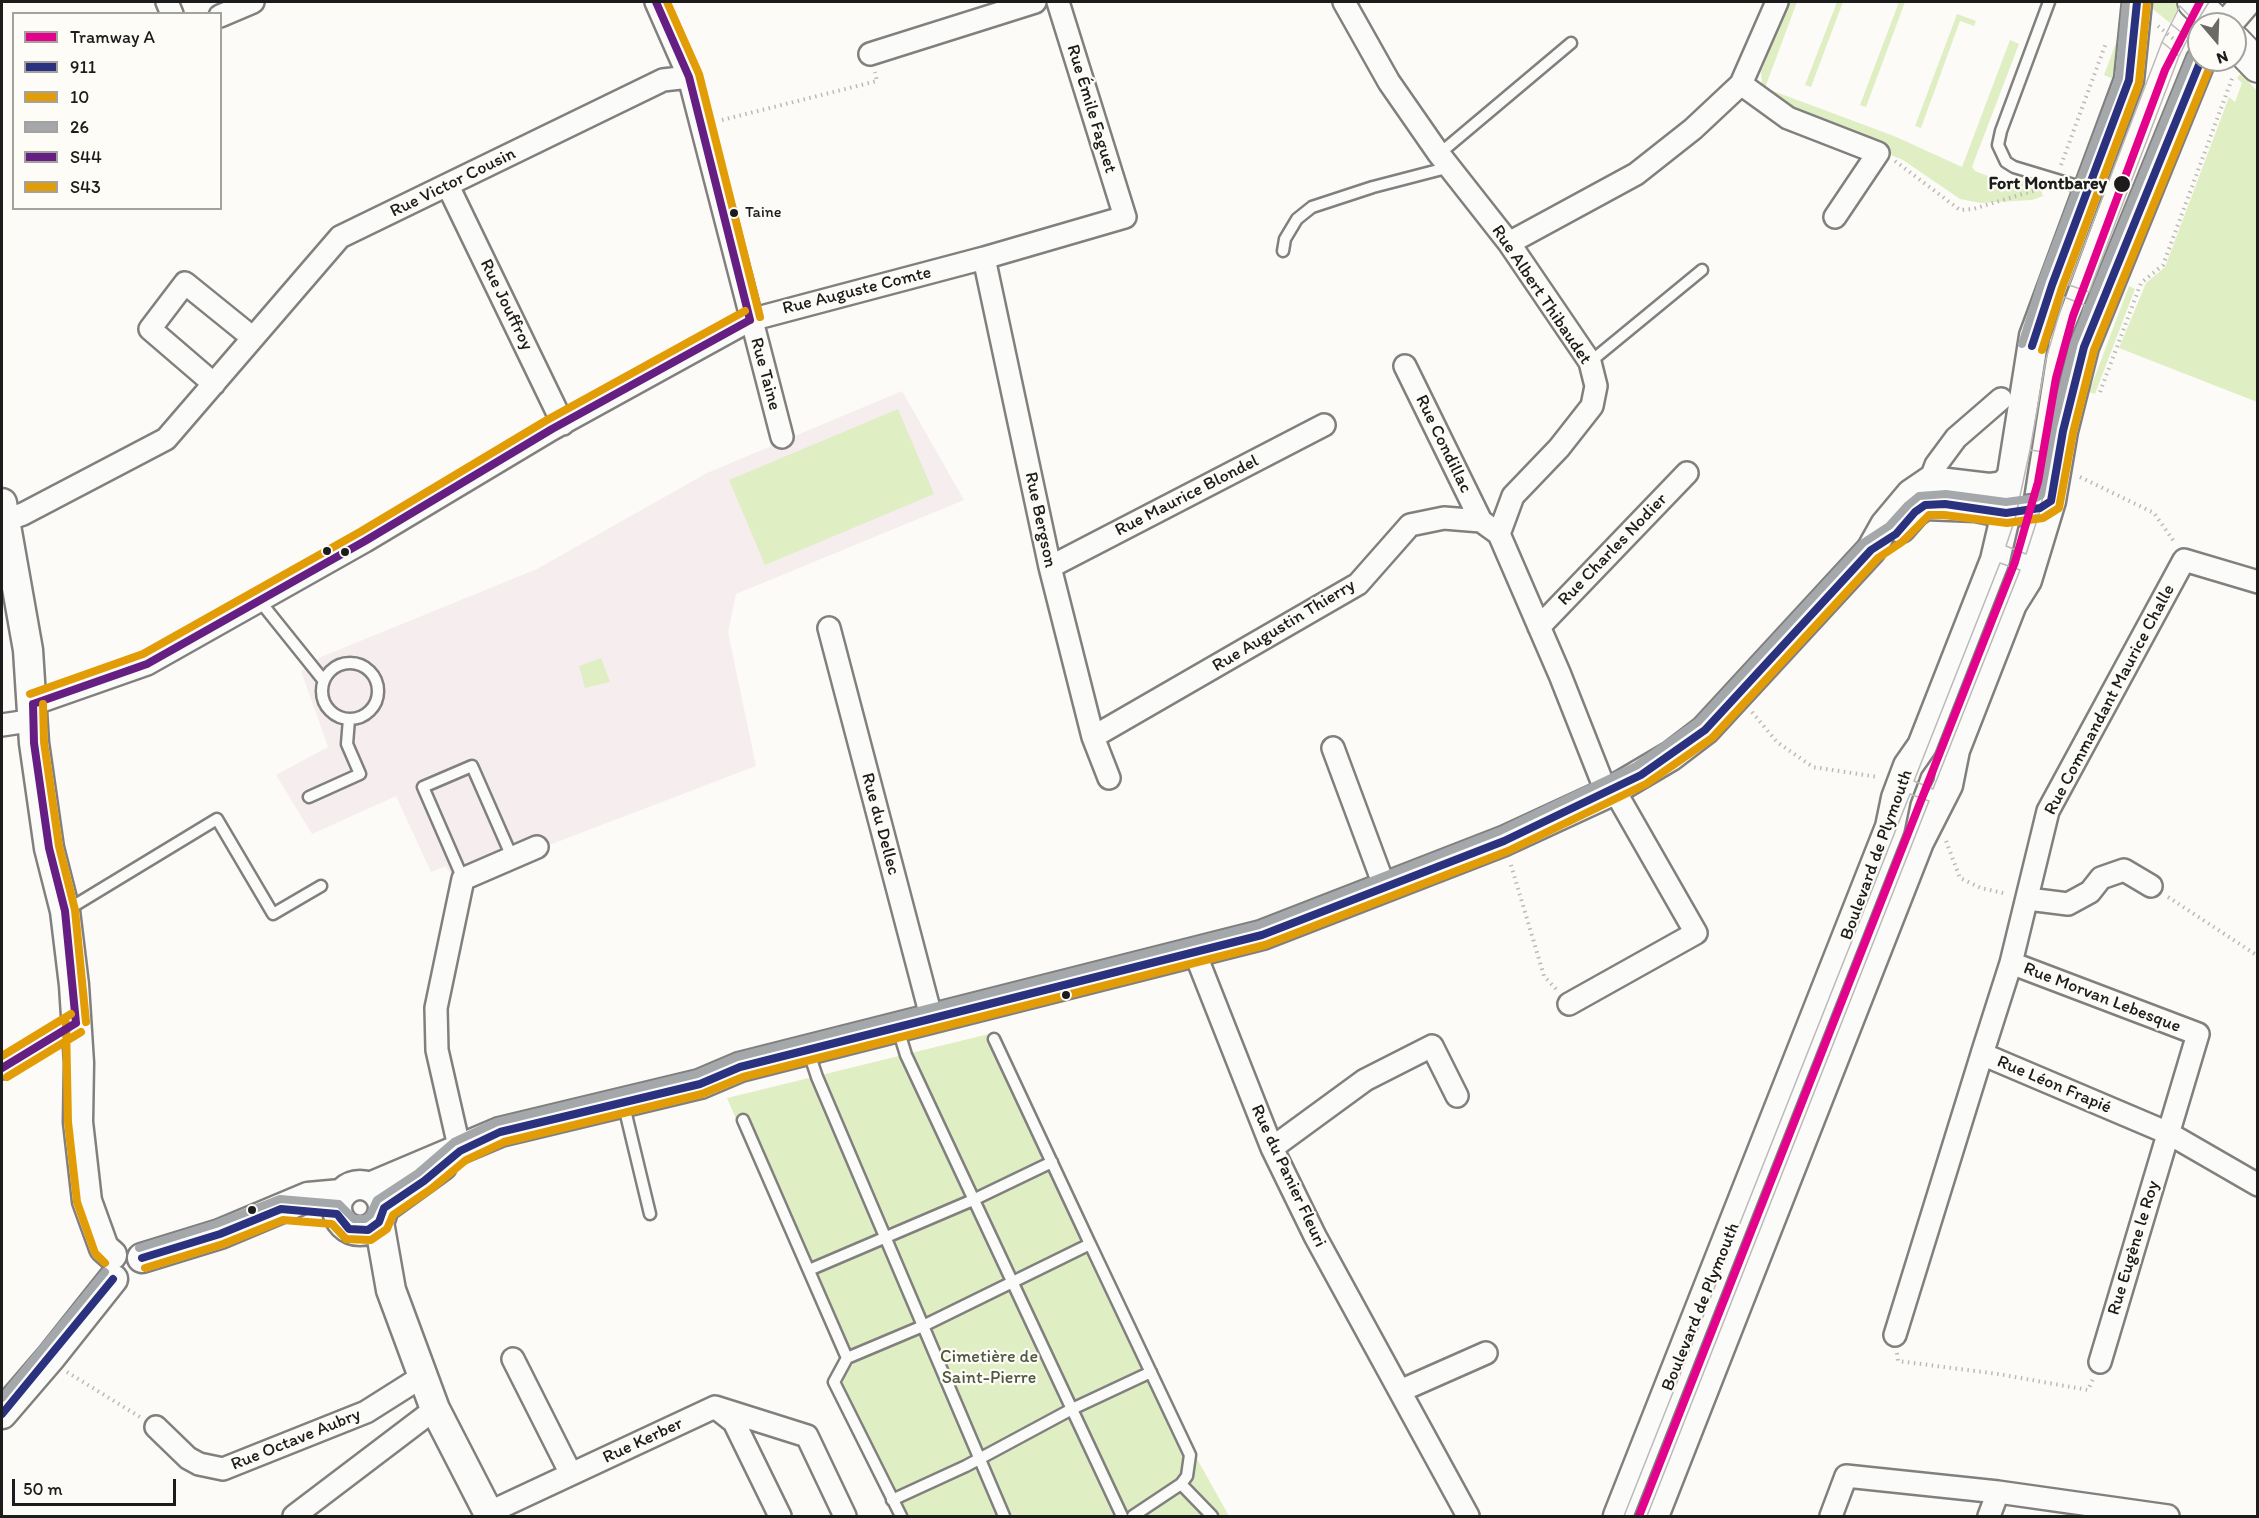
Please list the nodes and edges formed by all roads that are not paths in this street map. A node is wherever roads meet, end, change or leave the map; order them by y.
1 (253, 2) edge
2 (656, 2) edge
3 (1035, 2) edge
4 (1058, 2) edge
5 (1344, 2) edge
6 (1777, 2) edge
7 (2049, 2) edge
8 (2137, 6) edge
9 (222, 15) edge
10 (1570, 43) dead end
11 (870, 54) road end
12 (2247, 55) edge
13 (2258, 66) edge
14 (2187, 70) edge
15 (688, 77) junction
16 (1742, 84) junction
17 (1444, 161) junction
18 (448, 186) junction
19 (2087, 189) junction
20 (1125, 217) joint
21 (1835, 217) dead end
22 (1509, 243) junction
23 (1283, 251) dead end
24 (984, 258) junction
25 (1702, 270) dead end
26 (750, 320) junction
27 (253, 338) junction
28 (1590, 362) junction
29 (1405, 366) dead end
30 (214, 384) junction
31 (2001, 399) dead end
32 (563, 424) junction
33 (1324, 425) dead end
34 (782, 437) dead end
35 (1687, 473) dead end
36 (2010, 479) junction
37 (1930, 481) junction
38 (2051, 501) junction
39 (4, 512) edge
40 (2006, 513) junction
41 (1481, 521) junction
42 (1498, 534) junction
43 (1870, 550) junction
44 (1050, 567) junction
45 (2258, 582) edge
46 (260, 600) junction
47 (1539, 627) junction
48 (829, 628) dead end
49 (324, 681) junction
50 (34, 712) junction
51 (349, 719) junction
52 (2, 725) edge
53 (1093, 737) junction
54 (1333, 748) dead end
55 (1109, 778) dead end
56 (1610, 792) junction
57 (309, 797) dead end
58 (537, 847) dead end
59 (512, 857) junction
60 (463, 879) junction
61 (321, 886) dead end
62 (2151, 886) road end
63 (1385, 888) junction
64 (2028, 899) junction
65 (65, 911) junction
66 (1195, 953) junction
67 (2011, 963) junction
68 (1569, 1004) road end
69 (932, 1020) junction
70 (76, 1023) junction
71 (898, 1028) junction
72 (994, 1040) dead end
73 (808, 1050) junction
74 (1982, 1054) junction
75 (2, 1068) edge
76 (1457, 1096) dead end
77 (622, 1102) junction
78 (743, 1120) dead end
79 (2168, 1133) junction
80 (1272, 1148) junction
81 (460, 1151) junction
82 (1052, 1162) junction
83 (2258, 1185) edge
84 (973, 1200) junction
85 (361, 1209) junction
86 (651, 1214) dead end
87 (885, 1237) junction
88 (1090, 1244) junction
89 (112, 1267) junction
90 (809, 1270) junction
91 (1012, 1283) junction
92 (923, 1326) junction
93 (1895, 1335) road end
94 (1486, 1353) dead end
95 (847, 1358) junction
96 (513, 1359) dead end
97 (2100, 1362) road end
98 (1151, 1372) junction
99 (423, 1376) junction
100 (1400, 1391) junction
101 (715, 1407) junction
102 (435, 1409) junction
103 (1072, 1409) junction
104 (2, 1414) edge
105 (156, 1427) road end
106 (980, 1458) junction
107 (572, 1474) junction
108 (1181, 1484) junction
109 (1998, 1492) junction
110 (892, 1500) junction
111 (489, 1515) edge
112 (294, 1516) edge
113 (780, 1516) edge
114 (845, 1516) edge
115 (901, 1516) edge
116 (1004, 1516) edge
117 (1122, 1516) edge
118 (1133, 1516) edge
119 (1212, 1516) edge
120 (1468, 1516) edge
121 (1618, 1516) edge
122 (1654, 1516) edge
123 (1831, 1516) edge
124 (1989, 1516) edge
125 (2168, 1516) edge

1 - 9 street
2 - 15 street, Rue Taine
3 - 11 street
4 - 20 street, Rue Émile Faguet
5 - 17 street, Rue Albert Thibaudet
6 - 16 street
7 - 19 lane
8 - 19 main road, Boulevard de Plymouth
10 - 17 lane
12 - 13 main road
14 - 38 main road, Boulevard de Plymouth
15 - 18 street, Rue Victor Cousin
15 - 26 street, Rue Taine
16 - 21 street
16 - 22 street
17 - 22 street, Rue Albert Thibaudet
17 - 23 lane
18 - 27 street, Rue Victor Cousin
18 - 32 street, Rue Jouffroy
19 - 36 main road, Boulevard de Plymouth
20 - 24 street, Rue Auguste Comte
22 - 28 street, Rue Albert Thibaudet
24 - 26 street, Rue Auguste Comte
24 - 44 street, Rue Bergson
25 - 28 lane
26 - 32 street, Rue Auguste Comte
26 - 34 street, Rue Taine
27 - 30 street, Rue Victor Cousin
27 - 30 street
28 - 42 street, Rue Albert Thibaudet
29 - 41 street, Rue Condillac
30 - 39 street, Rue Victor Cousin
31 - 37 street
32 - 46 street, Rue Auguste Comte
33 - 44 street, Rue Maurice Blondel
35 - 47 street, Rue Charles Nodier
36 - 37 main road
36 - 40 main road, Boulevard de Plymouth
37 - 43 main road
38 - 40 main road
38 - 122 main road, Boulevard de Plymouth
39 - 50 main road
40 - 43 main road
40 - 121 main road, Boulevard de Plymouth
41 - 42 street
41 - 53 street, Rue Augustin Thierry
42 - 47 street
43 - 56 main road
44 - 53 street, Rue Bergson
45 - 64 street, Rue Commandant Maurice Challe
46 - 49 lane
46 - 50 street, Rue Auguste Comte
47 - 56 street
48 - 69 street, Rue du Dellec
49 - 51 lane
49 - 51 lane
50 - 52 street, Rue Auguste Comte
50 - 65 main road
51 - 57 lane
53 - 55 street, Rue Bergson
54 - 63 street
56 - 63 main road
56 - 68 street
58 - 59 street
59 - 60 street
59 - 60 lane
60 - 81 street
61 - 65 lane
62 - 64 street
63 - 66 main road
64 - 67 street, Rue Commandant Maurice Challe
65 - 70 main road
66 - 69 main road
66 - 80 street, Rue du Panier Fleuri
67 - 74 street, Rue Commandant Maurice Challe
67 - 79 street, Rue Morvan Lebesque
69 - 71 main road
70 - 75 street
70 - 89 main road
71 - 73 main road
71 - 84 lane
72 - 82 lane
73 - 77 main road
73 - 87 lane
74 - 79 street, Rue Léon Frapié
74 - 93 street, Rue Léon Frapié
76 - 80 street
77 - 81 main road
77 - 86 lane
78 - 90 lane
79 - 83 street, Rue Léon Frapié
79 - 97 street, Rue Eugène le Roy
80 - 100 street, Rue du Panier Fleuri
81 - 85 main road
82 - 84 lane
82 - 88 lane
84 - 87 lane
84 - 91 lane
85 - 89 main road
85 - 99 main road
87 - 90 lane
87 - 92 lane
88 - 91 lane
88 - 98 lane
89 - 104 main road
90 - 95 lane
91 - 92 lane
91 - 103 lane
92 - 95 lane
92 - 106 lane
94 - 100 street
95 - 110 lane
96 - 107 street
98 - 103 lane
98 - 108 lane
99 - 102 main road
99 - 105 street, Rue Octave Aubry
100 - 120 street, Rue du Panier Fleuri
101 - 107 street, Rue Kerber
101 - 113 street
101 - 114 street
102 - 111 main road
102 - 112 street
103 - 106 lane
103 - 117 lane
106 - 110 lane
106 - 116 lane
107 - 111 street, Rue Kerber
108 - 118 lane
108 - 119 lane
109 - 123 street
109 - 124 street
109 - 125 street
110 - 115 lane

